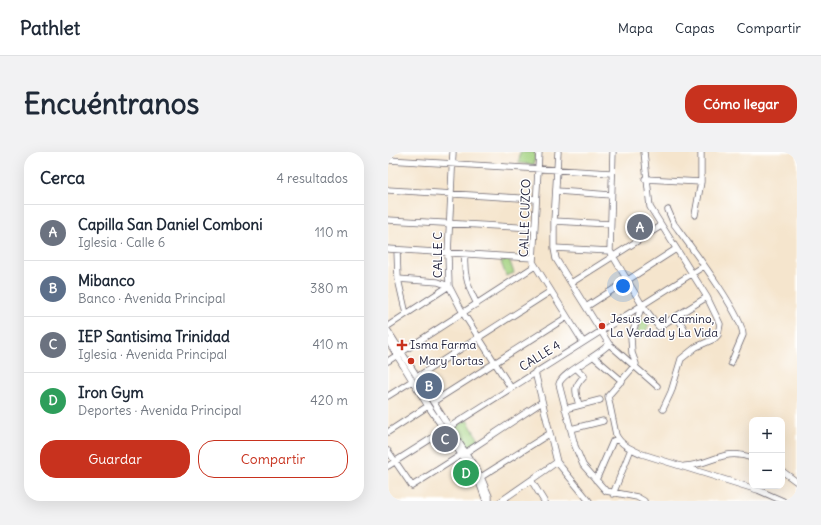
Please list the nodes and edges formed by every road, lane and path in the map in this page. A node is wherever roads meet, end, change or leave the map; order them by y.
1 (453, 152) edge
2 (539, 152) edge
3 (558, 152) edge
4 (613, 152) edge
5 (644, 152) edge
6 (701, 152) edge
7 (388, 160) edge
8 (452, 164) junction
9 (538, 169) junction
10 (558, 170) junction
11 (611, 172) junction
12 (645, 180) junction
13 (701, 182) junction
14 (388, 190) edge
15 (557, 191) junction
16 (451, 194) junction
17 (611, 194) junction
18 (536, 199) junction
19 (668, 210) dead end
20 (695, 216) dead end
21 (388, 220) edge
22 (554, 221) junction
23 (449, 224) junction
24 (610, 224) junction
25 (661, 226) junction
26 (534, 228) junction
27 (554, 248) junction
28 (388, 249) edge
29 (676, 249) junction
30 (397, 250) junction
31 (448, 254) junction
32 (465, 254) junction
33 (611, 254) junction
34 (533, 258) junction
35 (535, 266) junction
36 (704, 266) junction
37 (692, 273) junction
38 (398, 279) junction
39 (626, 281) junction
40 (571, 283) junction
41 (449, 286) junction
42 (551, 292) junction
43 (707, 297) junction
44 (477, 304) junction
45 (642, 305) junction
46 (586, 307) junction
47 (463, 313) junction
48 (406, 314) junction
49 (567, 317) junction
50 (677, 317) junction
51 (388, 326) edge
52 (601, 330) junction
53 (684, 330) dead end
54 (388, 331) edge
55 (479, 338) junction
56 (388, 341) edge
57 (583, 342) junction
58 (610, 344) junction
59 (398, 354) junction
60 (594, 357) junction
61 (388, 361) edge
62 (495, 363) junction
63 (731, 363) dead end
64 (635, 365) junction
65 (576, 368) junction
66 (535, 372) junction
67 (414, 379) junction
68 (622, 381) junction
69 (657, 386) dead end
70 (511, 388) junction
71 (388, 396) edge
72 (600, 400) dead end
73 (542, 402) junction
74 (431, 404) junction
75 (579, 405) junction
76 (565, 409) junction
77 (663, 409) dead end
78 (603, 421) dead end
79 (447, 429) junction
80 (571, 429) junction
81 (388, 432) edge
82 (550, 434) junction
83 (618, 439) junction
84 (631, 449) junction
85 (388, 451) edge
86 (463, 454) junction
87 (749, 457) edge
88 (395, 462) junction
89 (557, 462) junction
90 (388, 466) edge
91 (681, 466) junction
92 (785, 473) edge
93 (481, 477) junction
94 (531, 480) junction
95 (596, 480) junction
96 (797, 482) edge
97 (613, 494) junction
98 (488, 501) edge
99 (501, 501) edge
100 (544, 501) edge
101 (589, 501) edge
102 (644, 501) edge
103 (783, 501) edge

1 - 8 street, CALLE C
2 - 9 street, CALLE CUZCO
3 - 10 street
4 - 11 street
5 - 12 street
6 - 13 street
7 - 8 street
8 - 9 street
8 - 16 street, CALLE C
9 - 10 street
9 - 18 street, CALLE CUZCO
10 - 11 street
10 - 15 street
11 - 17 street
12 - 13 street
12 - 25 street
13 - 20 street
14 - 16 street
15 - 17 street
15 - 22 street
16 - 18 street
16 - 23 street, CALLE C
17 - 24 street
18 - 26 street, CALLE CUZCO
19 - 36 street
21 - 23 street
22 - 24 street
22 - 27 street
23 - 26 street
23 - 31 street, CALLE C
24 - 33 street
25 - 29 street
25 - 33 street
26 - 34 street, CALLE CUZCO
27 - 33 street
27 - 40 street
28 - 30 street
29 - 37 street
29 - 39 street
30 - 31 street
30 - 38 street
31 - 32 street
31 - 41 street, CALLE C
32 - 34 street
32 - 44 street
33 - 39 street
33 - 40 street
34 - 35 street, CALLE CUZCO
35 - 42 street, CALLE CUZCO
35 - 44 street
36 - 37 street, CALLE 4
36 - 63 street
37 - 43 street
37 - 45 street, CALLE 4
38 - 41 street
38 - 48 street
39 - 45 street
39 - 46 street
40 - 46 street
41 - 47 street, CALLE C
41 - 48 street
42 - 49 street, CALLE CUZCO
42 - 55 street
43 - 50 street
43 - 77 street
44 - 47 street
45 - 50 street
45 - 52 street, CALLE 4
45 - 64 street
46 - 52 street
47 - 55 street, CALLE C
47 - 59 street
48 - 51 street
49 - 57 street, CALLE CUZCO
49 - 62 street
50 - 53 street
52 - 57 street, CALLE 4
52 - 58 street
54 - 59 street
55 - 62 street, CALLE C
55 - 67 street
56 - 59 street
57 - 66 street, CALLE 4
58 - 60 street
58 - 64 street
59 - 61 street
59 - 67 street
60 - 65 street
60 - 68 street
62 - 70 street, CALLE C
62 - 74 street
64 - 68 street
64 - 69 street
65 - 75 street
65 - 76 street
66 - 70 street, CALLE 4
66 - 73 street
67 - 71 street
67 - 74 street
68 - 83 street
70 - 79 street, CALLE 4
72 - 75 street
73 - 82 street
73 - 86 street
74 - 79 street
74 - 81 street
75 - 76 street
76 - 80 street
78 - 80 street
79 - 86 street
79 - 88 street, CALLE 4
80 - 95 street
82 - 89 street
82 - 93 street
83 - 84 street
83 - 95 street
84 - 91 street
84 - 97 street
85 - 88 street
86 - 88 street
86 - 93 street
86 - 98 street
87 - 91 street
88 - 90 street, CALLE 4
89 - 94 street
89 - 101 street
91 - 103 street
92 - 96 street
93 - 98 street
94 - 99 street
94 - 100 street
95 - 97 street
97 - 102 street

